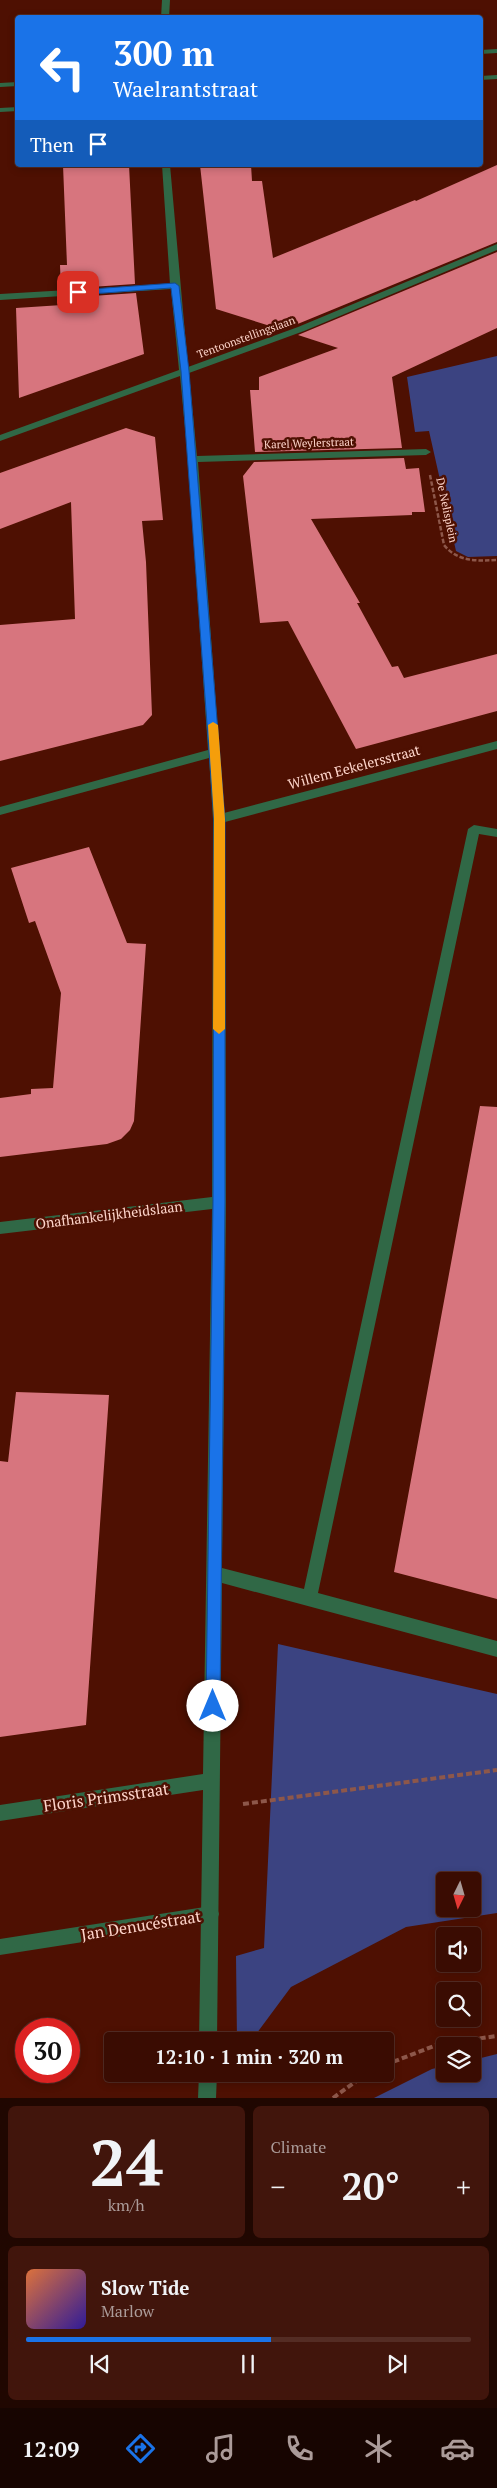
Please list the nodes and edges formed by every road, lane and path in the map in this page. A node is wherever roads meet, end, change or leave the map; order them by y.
1 (166, 0) edge
2 (165, 15) edge
3 (497, 51) edge
4 (483, 52) edge
5 (497, 77) edge
6 (483, 78) edge
7 (15, 84) edge
8 (0, 85) edge
9 (15, 109) edge
10 (0, 110) edge
11 (166, 167) edge
12 (497, 247) edge
13 (175, 286) junction
14 (0, 297) edge
15 (185, 371) junction
16 (0, 438) edge
17 (426, 452) joint
18 (193, 459) junction
19 (497, 560) edge
20 (497, 745) edge
21 (215, 752) junction
22 (0, 811) edge
23 (219, 819) junction
24 (497, 833) edge
25 (219, 1202) junction
26 (0, 1228) edge
27 (214, 1573) junction
28 (309, 1600) junction
29 (497, 1649) edge
30 (497, 1770) edge
31 (212, 1781) junction
32 (0, 1812) edge
33 (211, 1914) junction
34 (0, 1947) edge
35 (208, 2032) edge
36 (497, 2036) edge
37 (394, 2060) edge
38 (208, 2082) edge
39 (355, 2082) edge
40 (207, 2098) edge
41 (332, 2098) edge

1 - 2 street
3 - 4 street
5 - 6 street
7 - 8 street
9 - 10 street
11 - 13 street, Jan Denucéstraat
12 - 15 street, Tentoonstellingslaan
13 - 14 street
13 - 15 street, Jan Denucéstraat
15 - 16 street, Tentoonstellingslaan
15 - 18 street, Jan Denucéstraat
17 - 18 street, Karel Weylerstraat
17 - 19 path, De Nelisplein
18 - 21 street, Jan Denucéstraat
20 - 23 street, Willem Eekelersstraat
21 - 22 street
21 - 23 street, Jan Denucéstraat
23 - 25 street, Jan Denucéstraat
24 - 28 street
25 - 26 street, Onafhankelijkheidslaan
25 - 27 street, Jan Denucéstraat
27 - 28 street
27 - 31 street, Jan Denucéstraat
28 - 29 street
30 - 31 path
31 - 32 street, Floris Primsstraat
31 - 33 street, Jan Denucéstraat
33 - 34 street, Jan Denucéstraat
33 - 35 street
36 - 37 path
38 - 40 street
39 - 41 path

